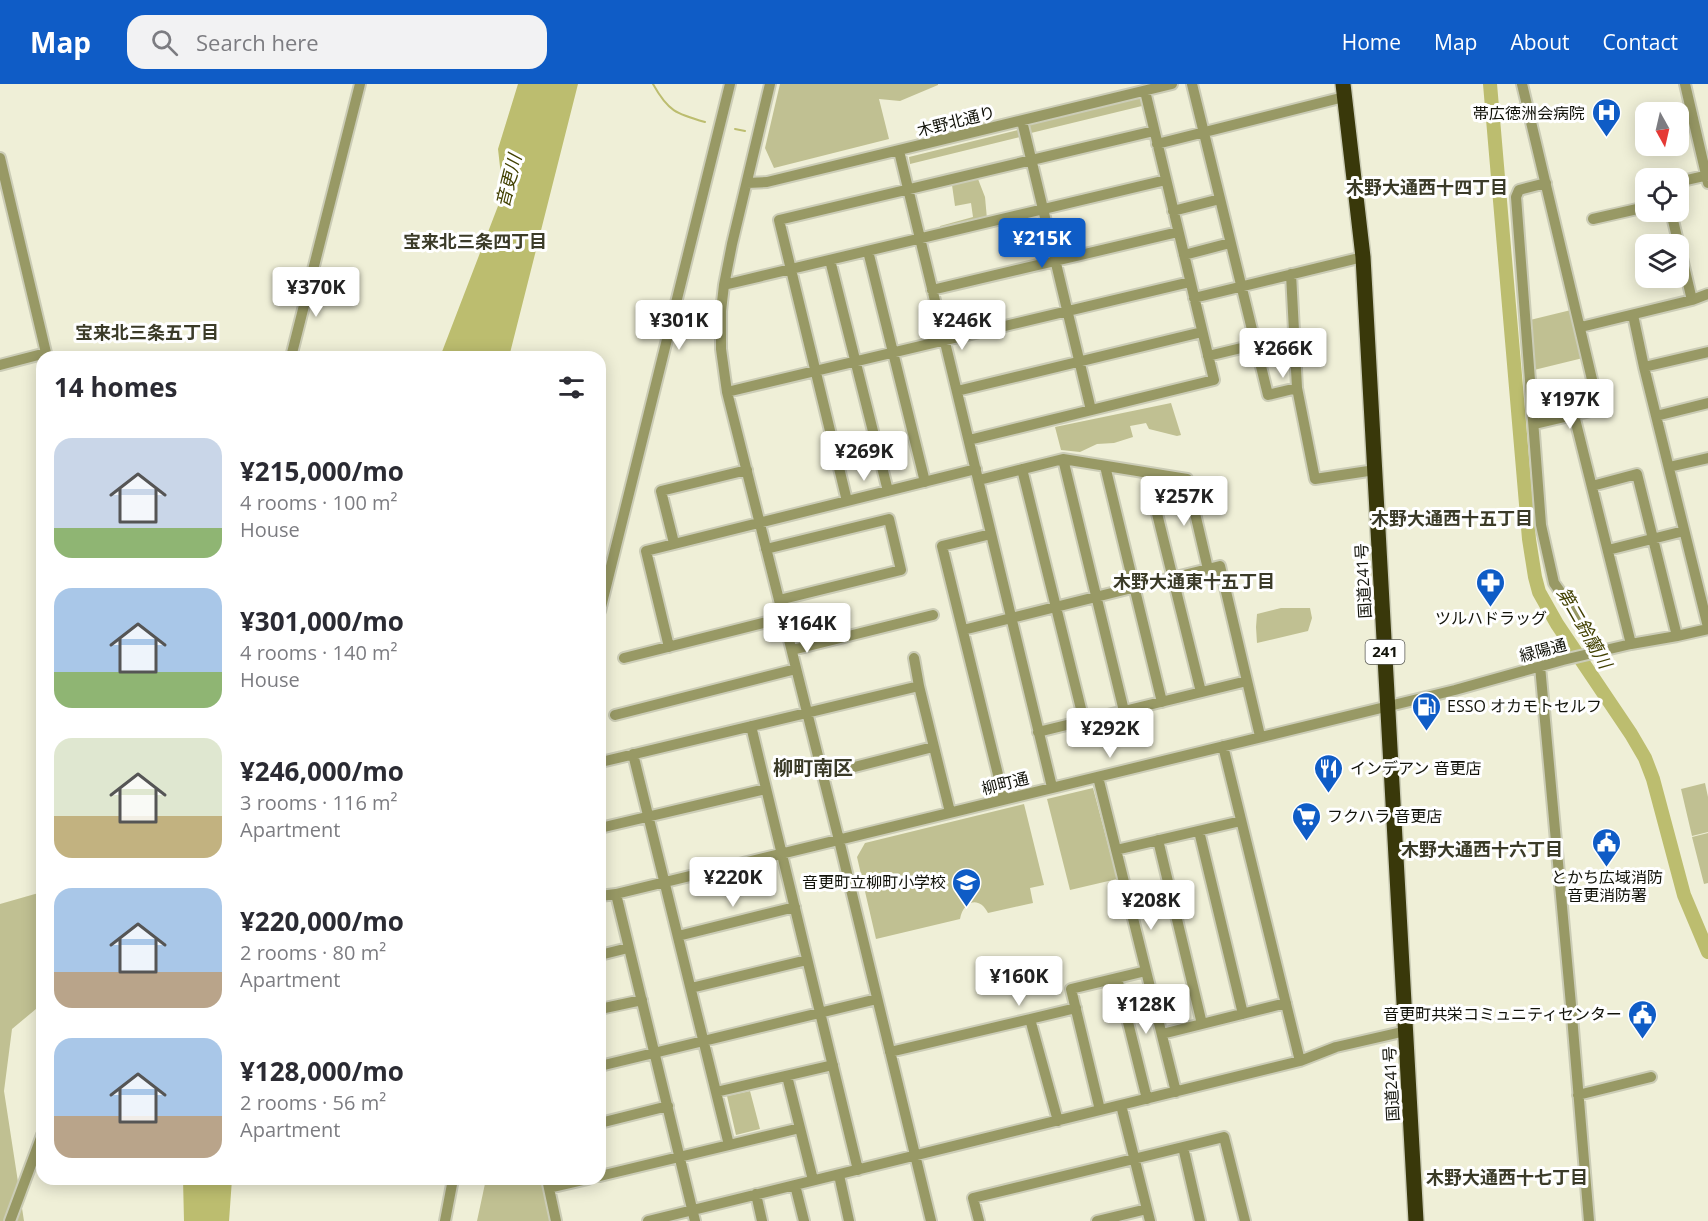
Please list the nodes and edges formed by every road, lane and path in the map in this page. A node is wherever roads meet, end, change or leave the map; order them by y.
1 (360, 84) edge
2 (730, 84) edge
3 (770, 84) edge
4 (1172, 84) edge
5 (1192, 84) edge
6 (1522, 84) edge
7 (1685, 84) edge
8 (1343, 90) edge
9 (1145, 91) junction
10 (1022, 121) junction
11 (1154, 131) junction
12 (1203, 131) junction
13 (1157, 144) junction
14 (899, 151) junction
15 (0, 158) edge
16 (1031, 160) junction
17 (1707, 178) edge
18 (1166, 180) junction
19 (1689, 180) edge
20 (747, 183) junction
21 (1546, 183) junction
22 (908, 189) junction
23 (1220, 199) junction
24 (1043, 209) junction
25 (1635, 209) edge
26 (1173, 211) junction
27 (1593, 219) dead end
28 (1673, 222) edge
29 (1178, 232) junction
30 (920, 238) junction
31 (1230, 243) junction
32 (868, 251) junction
33 (1184, 255) junction
34 (1363, 256) junction
35 (830, 260) junction
36 (1055, 261) junction
37 (790, 269) junction
38 (1291, 274) junction
39 (1190, 282) junction
40 (724, 285) junction
41 (1241, 286) junction
42 (932, 290) junction
43 (1708, 294) edge
44 (1194, 298) junction
45 (1692, 300) junction
46 (1067, 311) junction
47 (1633, 315) junction
48 (1581, 327) junction
49 (1202, 332) junction
50 (1296, 335) junction
51 (945, 340) junction
52 (1256, 344) junction
53 (46, 351) edge
54 (293, 351) edge
55 (893, 352) junction
56 (1708, 352) edge
57 (1208, 356) junction
58 (36, 357) edge
59 (855, 361) junction
60 (1079, 362) junction
61 (0, 365) edge
62 (1644, 367) junction
63 (815, 371) junction
64 (1297, 388) junction
65 (957, 391) junction
66 (727, 392) junction
67 (1708, 403) edge
68 (1091, 410) junction
69 (1574, 415) junction
70 (1656, 416) junction
71 (1534, 424) junction
72 (969, 440) junction
73 (1708, 458) edge
74 (1063, 459) junction
75 (1105, 466) junction
76 (1669, 468) junction
77 (1022, 469) junction
78 (747, 470) junction
79 (1375, 470) junction
80 (1147, 472) junction
81 (977, 474) junction
82 (925, 482) junction
83 (1592, 486) junction
84 (888, 491) junction
85 (847, 501) junction
86 (759, 523) junction
87 (1684, 531) junction
88 (991, 534) junction
89 (1653, 538) junction
90 (674, 543) junction
91 (766, 549) junction
92 (1608, 550) junction
93 (1208, 569) junction
94 (1173, 578) junction
95 (606, 587) edge
96 (1134, 588) junction
97 (1096, 597) junction
98 (778, 600) junction
99 (1056, 607) junction
100 (933, 615) dead end
101 (783, 618) junction
102 (1011, 618) junction
103 (1708, 628) edge
104 (963, 630) junction
105 (1677, 636) junction
106 (1631, 644) junction
107 (669, 647) junction
108 (792, 650) junction
109 (1598, 652) junction
110 (624, 658) dead end
111 (914, 658) dead end
112 (1540, 666) junction
113 (796, 669) junction
114 (1247, 681) junction
115 (919, 686) junction
116 (1201, 692) junction
117 (1162, 702) junction
118 (1388, 706) junction
119 (1124, 711) junction
120 (807, 712) junction
121 (615, 715) dead end
122 (1084, 721) junction
123 (751, 726) junction
124 (1038, 732) junction
125 (1260, 736) junction
126 (1223, 746) junction
127 (933, 747) junction
128 (633, 754) junction
129 (606, 761) edge
130 (823, 775) junction
131 (1098, 777) junction
132 (1052, 787) junction
133 (766, 789) junction
134 (1004, 799) junction
135 (950, 812) junction
136 (649, 817) junction
137 (1241, 821) junction
138 (606, 827) edge
139 (1199, 831) junction
140 (839, 840) junction
141 (1158, 840) junction
142 (1116, 850) junction
143 (782, 854) junction
144 (665, 882) junction
145 (616, 894) junction
146 (606, 895) edge
147 (795, 907) junction
148 (678, 936) junction
149 (628, 948) junction
150 (606, 954) edge
151 (807, 960) junction
152 (1146, 971) junction
153 (1116, 978) junction
154 (691, 988) junction
155 (877, 999) junction
156 (642, 1000) junction
157 (1286, 1003) junction
158 (606, 1008) edge
159 (1076, 1008) junction
160 (820, 1013) junction
161 (1243, 1014) junction
162 (1030, 1019) junction
163 (1202, 1024) junction
164 (1406, 1031) junction
165 (1162, 1034) junction
166 (704, 1041) junction
167 (890, 1052) junction
168 (655, 1053) junction
169 (1300, 1061) junction
170 (606, 1065) edge
171 (832, 1065) junction
172 (787, 1076) junction
173 (1651, 1077) dead end
174 (716, 1092) junction
175 (1176, 1092) junction
176 (1578, 1095) junction
177 (1147, 1099) junction
178 (1121, 1105) junction
179 (668, 1107) junction
180 (1101, 1110) junction
181 (1058, 1121) junction
182 (606, 1122) edge
183 (800, 1128) junction
184 (729, 1145) junction
185 (1183, 1147) junction
186 (36, 1151) edge
187 (915, 1156) junction
188 (680, 1157) junction
189 (1134, 1158) junction
190 (858, 1170) junction
191 (839, 1174) junction
192 (606, 1175) edge
193 (813, 1180) junction
194 (452, 1185) edge
195 (548, 1185) edge
196 (795, 1185) junction
197 (756, 1194) junction
198 (1147, 1209) junction
199 (692, 1210) junction
200 (10, 1221) edge
201 (445, 1221) edge
202 (556, 1221) edge
203 (648, 1221) edge
204 (695, 1221) edge
205 (762, 1221) edge
206 (804, 1221) edge
207 (849, 1221) edge
208 (931, 1221) edge
209 (979, 1221) edge
210 (1097, 1221) edge
211 (1150, 1221) edge
212 (1200, 1221) edge
213 (1245, 1221) edge
214 (1416, 1221) edge
215 (1589, 1221) edge

1 - 54 street
2 - 95 street
3 - 20 street
4 - 9 street, 木野北通り
5 - 12 street
6 - 21 street
7 - 17 street
8 - 12 street
8 - 34 highway, 国道241号 / 241
9 - 10 street, 木野北通り
9 - 11 street
10 - 14 street, 木野北通り
10 - 16 street
11 - 13 street
11 - 16 street
12 - 13 street
12 - 23 street
13 - 18 street
14 - 20 street, 木野北通り
14 - 22 street
15 - 53 street
16 - 22 street
16 - 24 street
17 - 19 street
18 - 24 street
18 - 26 street
20 - 40 street
21 - 48 street
21 - 71 street
22 - 30 street
22 - 37 street
23 - 26 street
23 - 31 street
24 - 30 street
24 - 36 street
25 - 27 street
26 - 29 street
28 - 45 street
29 - 33 street
29 - 36 street
30 - 32 street
30 - 42 street
31 - 33 street
31 - 41 street
32 - 35 street
32 - 55 street
33 - 39 street
34 - 38 street
34 - 79 highway, 国道241号 / 241
35 - 37 street
35 - 59 street
36 - 42 street
36 - 46 street
37 - 40 street
37 - 63 street
38 - 41 street
38 - 50 street
39 - 44 street
39 - 46 street
40 - 66 street
41 - 44 street
41 - 52 street
42 - 51 street
43 - 45 street
44 - 49 street
45 - 47 street
46 - 51 street
46 - 60 street
47 - 48 street
47 - 62 street
48 - 69 street
49 - 57 street
49 - 60 street
50 - 52 street
50 - 64 street
51 - 55 street
51 - 65 street
52 - 57 street
52 - 64 street
55 - 59 street
55 - 82 street
56 - 62 street
57 - 68 street
58 - 61 street
59 - 63 street
59 - 84 street
60 - 65 street
60 - 68 street
62 - 70 street
63 - 66 street
63 - 85 street
64 - 79 street
65 - 72 street
66 - 78 street
67 - 70 street
68 - 72 street
69 - 71 street
69 - 83 street
70 - 76 street
71 - 109 street
72 - 81 street
73 - 76 street
74 - 75 street
74 - 77 street
74 - 97 street
75 - 80 street
75 - 96 street
76 - 87 street
77 - 81 street
77 - 99 street
78 - 86 street
78 - 90 street
79 - 118 highway, 国道241号 / 241
80 - 93 street
80 - 94 street
81 - 82 street
81 - 88 street
82 - 84 street
83 - 89 street
83 - 92 street
84 - 85 street
85 - 86 street
86 - 90 street
86 - 91 street
87 - 89 street
87 - 103 street
88 - 102 street
88 - 104 street
89 - 92 street
89 - 105 street
90 - 107 street
91 - 98 street
91 - 98 street
92 - 106 street
93 - 94 street
93 - 114 street
94 - 96 street
94 - 116 street
96 - 97 street
96 - 117 street
97 - 99 street
97 - 119 street
98 - 101 street
99 - 102 street
99 - 122 street
100 - 108 street
101 - 107 street
101 - 108 street
102 - 104 street
102 - 124 street
103 - 105 street, 緑陽通
104 - 134 street
105 - 106 street, 緑陽通
106 - 109 street, 緑陽通
107 - 110 street
108 - 113 street
109 - 112 street, 緑陽通
111 - 115 street
112 - 118 street, 緑陽通
112 - 176 street
113 - 120 street
113 - 121 street
114 - 116 street
114 - 125 street
115 - 120 street
115 - 127 street
116 - 117 street
117 - 119 street
118 - 125 street, 柳町通
118 - 164 highway, 国道241号 / 241
119 - 122 street
120 - 123 street
120 - 130 street
122 - 124 street
123 - 128 street
123 - 133 street
124 - 132 street
125 - 126 street, 柳町通
126 - 131 street, 柳町通
126 - 137 street
127 - 130 street
127 - 135 street
128 - 129 street
128 - 136 street
130 - 140 street
131 - 132 street, 柳町通
131 - 142 street
132 - 134 street, 柳町通
133 - 136 street
133 - 143 street
134 - 135 street, 柳町通
135 - 140 street, 柳町通
136 - 138 street
136 - 144 street
137 - 139 street
137 - 157 street
139 - 141 street
139 - 161 street
140 - 143 street, 柳町通
140 - 155 street
141 - 142 street
141 - 163 street
142 - 152 street
143 - 144 street, 柳町通
143 - 147 street
144 - 145 street, 柳町通
144 - 148 street
145 - 146 street, 柳町通
145 - 149 street
147 - 148 street
147 - 151 street
148 - 154 street
149 - 150 street
149 - 156 street
151 - 154 street
151 - 160 street
152 - 153 street
152 - 165 street
153 - 159 street
153 - 177 street
154 - 166 street
155 - 160 street
155 - 167 street
156 - 158 street
156 - 168 street
157 - 161 street
157 - 169 street
159 - 162 street
159 - 180 street
160 - 166 street
160 - 171 street
161 - 163 street
162 - 167 street
162 - 181 street
163 - 165 street
164 - 169 street
164 - 214 highway, 国道241号 / 241
165 - 175 street
166 - 168 street
166 - 174 street
167 - 187 street
168 - 170 street
168 - 179 street
169 - 175 street
171 - 172 street
171 - 190 street
172 - 174 street
172 - 183 street
173 - 176 street
174 - 184 street
175 - 177 street
176 - 215 street
177 - 178 street
178 - 180 street
178 - 189 street
179 - 182 street
179 - 188 street
180 - 181 street
181 - 187 street
183 - 184 street
183 - 193 street
184 - 188 street
185 - 189 street
185 - 212 street
185 - 213 street
186 - 200 street
187 - 190 street
187 - 208 street
188 - 192 street
188 - 199 street
189 - 198 street
189 - 209 street
190 - 191 street
191 - 193 street
191 - 207 street
193 - 196 street
194 - 201 street
195 - 202 street
196 - 197 street
196 - 206 street
197 - 199 street
197 - 205 street
198 - 210 street
198 - 211 street
199 - 203 street
199 - 204 street

